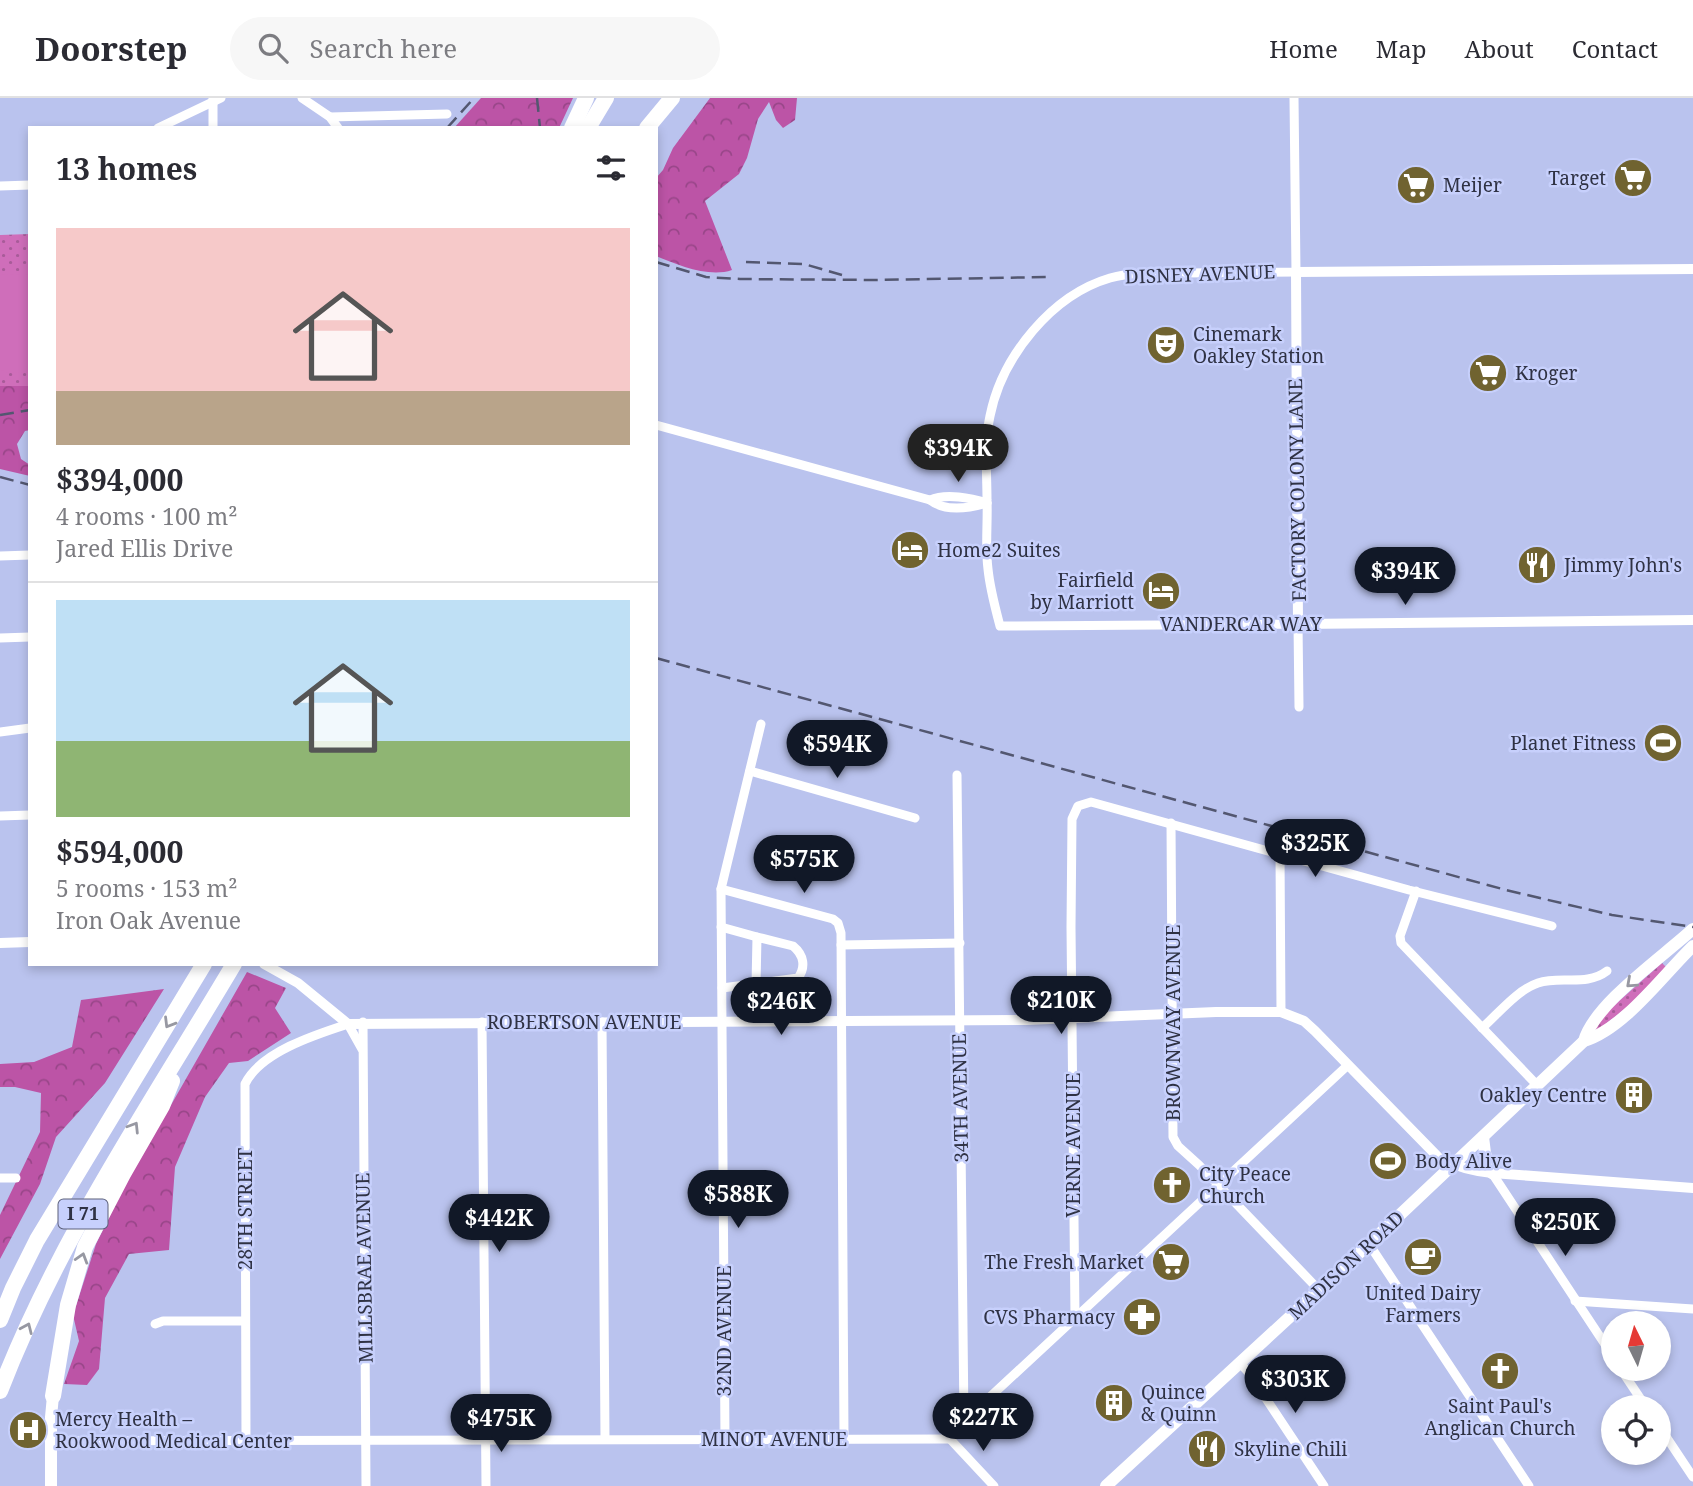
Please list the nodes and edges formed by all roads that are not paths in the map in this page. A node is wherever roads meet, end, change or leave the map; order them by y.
1 (302, 98) edge
2 (586, 98) edge
3 (606, 98) edge
4 (672, 98) edge
5 (1294, 98) edge
6 (215, 99) edge
7 (447, 114) dead end
8 (330, 117) junction
9 (162, 126) edge
10 (213, 126) edge
11 (337, 126) edge
12 (573, 126) edge
13 (589, 126) edge
14 (649, 126) edge
15 (0, 186) edge
16 (28, 186) edge
17 (1693, 269) edge
18 (1296, 272) junction
19 (658, 426) edge
20 (988, 503) junction
21 (28, 555) edge
22 (0, 556) edge
23 (1693, 620) edge
24 (1298, 624) junction
25 (1000, 626) joint
26 (28, 637) edge
27 (0, 638) edge
28 (1299, 707) dead end
29 (761, 723) dead end
30 (28, 728) edge
31 (0, 732) edge
32 (750, 771) junction
33 (957, 775) dead end
34 (0, 816) edge
35 (28, 816) edge
36 (915, 818) dead end
37 (1171, 823) junction
38 (1280, 853) junction
39 (721, 889) junction
40 (1416, 891) junction
41 (1552, 926) dead end
42 (721, 927) junction
43 (1693, 929) edge
44 (757, 937) junction
45 (28, 942) edge
46 (0, 943) edge
47 (960, 943) junction
48 (841, 945) junction
49 (1693, 946) edge
50 (203, 966) edge
51 (233, 966) edge
52 (268, 966) edge
53 (1607, 971) dead end
54 (756, 985) junction
55 (722, 988) junction
56 (1282, 1012) junction
57 (1173, 1015) junction
58 (1073, 1020) junction
59 (840, 1021) junction
60 (959, 1021) junction
61 (363, 1022) junction
62 (482, 1022) junction
63 (602, 1022) junction
64 (722, 1022) junction
65 (348, 1024) junction
66 (1482, 1028) junction
67 (332, 1029) joint
68 (1584, 1041) junction
69 (185, 1046) junction
70 (362, 1049) junction
71 (1348, 1065) junction
72 (1537, 1085) junction
73 (1483, 1137) junction
74 (1453, 1165) junction
75 (1492, 1173) junction
76 (0, 1178) edge
77 (16, 1178) dead end
78 (1218, 1185) junction
79 (1693, 1188) edge
80 (1369, 1244) junction
81 (1319, 1290) junction
82 (6, 1293) edge
83 (1575, 1301) junction
84 (1693, 1309) edge
85 (1075, 1317) junction
86 (0, 1320) edge
87 (246, 1321) junction
88 (155, 1324) dead end
89 (1601, 1340) edge
90 (1240, 1363) junction
91 (0, 1391) edge
92 (54, 1396) joint
93 (964, 1421) junction
94 (366, 1439) junction
95 (605, 1439) junction
96 (725, 1439) junction
97 (844, 1439) junction
98 (950, 1439) junction
99 (246, 1440) junction
100 (485, 1440) junction
101 (51, 1441) junction
102 (1671, 1444) edge
103 (1693, 1477) edge
104 (51, 1486) edge
105 (366, 1486) edge
106 (485, 1486) edge
107 (994, 1486) edge
108 (1106, 1486) edge
109 (1324, 1486) edge
110 (1529, 1486) edge

1 - 8 street
2 - 12 highway
3 - 13 highway
4 - 14 highway
5 - 18 street
6 - 9 street
6 - 10 street
7 - 8 street
8 - 11 street
15 - 16 street
17 - 18 street, DISNEY AVENUE
18 - 20 street, DISNEY AVENUE
18 - 24 street, FACTORY COLONY LANE
19 - 20 street
20 - 25 street, DISNEY AVENUE
21 - 22 street
23 - 24 street, VANDERCAR WAY
24 - 25 street, VANDERCAR WAY
24 - 28 street, FACTORY COLONY LANE
26 - 27 street
29 - 32 street, 32ND AVENUE
30 - 31 street
32 - 36 street
32 - 39 street, 32ND AVENUE
33 - 47 street, 34TH AVENUE
34 - 35 street
37 - 38 street
37 - 57 street, BROWNWAY AVENUE
37 - 58 street, VERNE AVENUE
38 - 40 street
38 - 56 street
39 - 42 street, 32ND AVENUE
39 - 48 street
40 - 41 street
40 - 66 street
42 - 44 street
42 - 55 street, 32ND AVENUE
43 -> 68 main road, MADISON ROAD
44 - 54 street
44 - 54 street
45 - 46 street
47 - 48 street
47 - 60 street, 34TH AVENUE
48 - 59 street
49 - 68 main road, MADISON ROAD
50 -> 82 highway, I 71
51 - 69 highway, I 71
52 - 65 street
53 - 66 street
54 - 55 street
55 - 64 street, 32ND AVENUE
56 - 57 street, ROBERTSON AVENUE
56 - 71 street
57 - 58 street, ROBERTSON AVENUE
57 - 78 street, BROWNWAY AVENUE
58 - 60 street, ROBERTSON AVENUE
58 - 85 street, VERNE AVENUE
59 - 60 street, ROBERTSON AVENUE
59 - 64 street, ROBERTSON AVENUE
59 - 97 street
60 - 93 street, 34TH AVENUE
61 - 62 street, ROBERTSON AVENUE
61 - 65 street, ROBERTSON AVENUE
61 - 70 street, MILLSBRAE AVENUE
62 - 63 street, ROBERTSON AVENUE
62 - 100 street
63 - 64 street, ROBERTSON AVENUE
63 - 95 street
64 - 96 street, 32ND AVENUE
65 - 67 street, ROBERTSON AVENUE
65 - 70 street, MILLSBRAE AVENUE
66 - 72 street
67 - 87 street, 28TH STREET
68 - 72 main road, MADISON ROAD
91 -> 69 highway, I 71
92 -> 69 highway
70 - 94 street, MILLSBRAE AVENUE
71 - 74 street
71 - 78 street
72 - 73 main road, MADISON ROAD
73 - 74 main road, MADISON ROAD
73 - 75 main road
74 - 75 street
74 - 80 main road, MADISON ROAD
75 - 79 street
75 - 83 street
76 - 77 street
78 - 81 street, BROWNWAY AVENUE
78 - 85 street
80 - 81 main road, MADISON ROAD
80 - 110 street
81 - 90 main road, MADISON ROAD
82 - 86 highway, I 71
83 - 84 street
83 - 89 street
85 - 93 street
87 - 88 street
87 - 99 street, 28TH STREET
90 - 108 main road, MADISON ROAD
90 - 109 street
92 - 101 main road
93 - 98 street
94 - 99 street, MINOT AVENUE
94 - 100 street, MINOT AVENUE
94 - 105 street, MILLSBRAE AVENUE
95 - 96 street, MINOT AVENUE
95 - 100 street, MINOT AVENUE
96 - 97 street, MINOT AVENUE
97 - 98 street, MINOT AVENUE
98 - 107 street
99 - 101 street, MINOT AVENUE
100 - 106 street
101 - 104 main road
102 - 103 street

